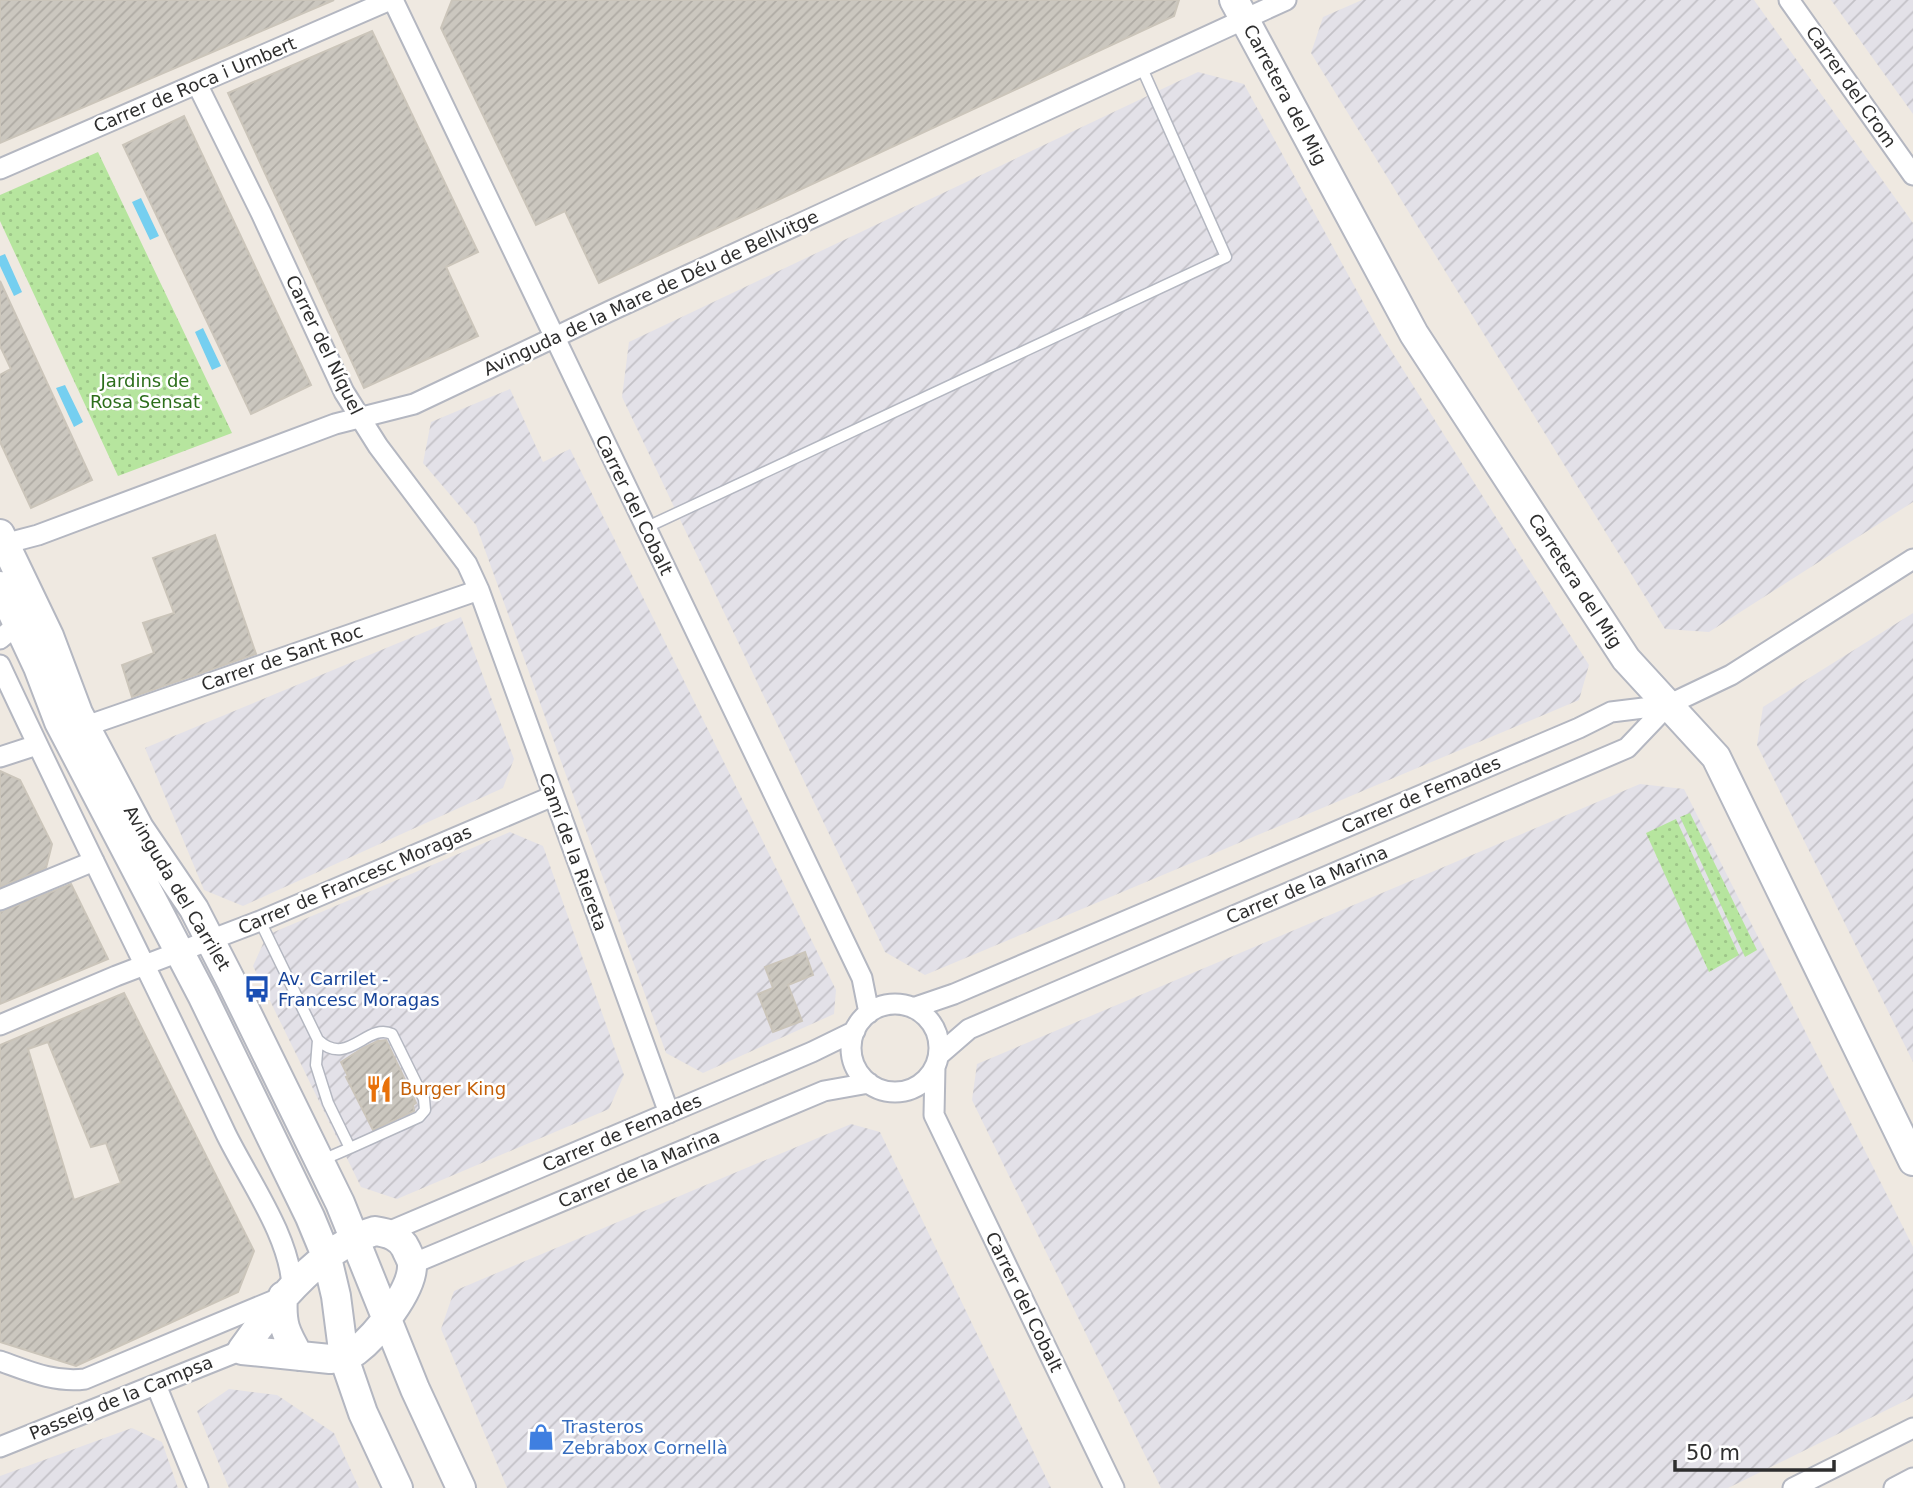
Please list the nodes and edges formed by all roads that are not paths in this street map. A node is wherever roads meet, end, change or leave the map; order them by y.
1 (391, 0) edge
2 (1286, 0) edge
3 (1789, 0) edge
4 (1239, 9) edge
5 (1141, 66) junction
6 (197, 84) junction
7 (0, 169) edge
8 (1913, 175) edge
9 (553, 338) junction
10 (359, 418) junction
11 (645, 528) junction
12 (2, 541) edge
13 (1913, 559) edge
14 (0, 586) edge
15 (479, 590) junction
16 (9, 631) edge
17 (0, 665) edge
18 (1668, 705) junction
19 (86, 726) junction
20 (37, 745) junction
21 (0, 757) edge
22 (553, 796) junction
23 (94, 860) junction
24 (0, 900) edge
25 (260, 921) junction
26 (210, 940) junction
27 (179, 952) junction
28 (146, 965) junction
29 (913, 1008) junction
30 (869, 1013) junction
31 (0, 1024) edge
32 (855, 1031) junction
33 (318, 1040) junction
34 (937, 1061) junction
35 (869, 1083) junction
36 (901, 1092) junction
37 (669, 1113) junction
38 (934, 1115) junction
39 (350, 1148) junction
40 (320, 1161) junction
41 (1913, 1161) edge
42 (388, 1233) junction
43 (355, 1237) junction
44 (327, 1258) junction
45 (412, 1264) junction
46 (288, 1292) junction
47 (386, 1319) junction
48 (242, 1350) junction
49 (299, 1356) junction
50 (344, 1358) junction
51 (0, 1362) edge
52 (156, 1385) junction
53 (1913, 1428) edge
54 (0, 1447) edge
55 (1913, 1478) edge
56 (198, 1488) edge
57 (398, 1488) edge
58 (461, 1488) edge
59 (1114, 1488) edge
60 (1793, 1488) edge
61 (1894, 1488) edge

1 - 6 street, Carrer de Roca i Umbert
1 - 9 street, Carrer del Cobalt
2 - 4 street, Avinguda de la Mare de Déu de Bellvitge
3 - 8 street, Carrer del Crom
4 - 5 street, Avinguda de la Mare de Déu de Bellvitge
4 - 18 main road, Carretera del Mig
5 - 9 street, Avinguda de la Mare de Déu de Bellvitge
5 - 11 lane
6 - 7 street, Carrer de Roca i Umbert
6 - 10 street, Carrer del Níquel
9 - 10 street, Avinguda de la Mare de Déu de Bellvitge
9 - 11 street, Carrer del Cobalt
10 - 12 street, Avinguda de la Mare de Déu de Bellvitge
10 - 15 street, Carrer del Níquel
11 - 30 street, Carrer del Cobalt
12 - 19 main road, Avinguda del Carrilet
13 - 18 street, Carrer de Femades
14 - 16 main road, Avinguda del Carrilet
15 - 19 street, Carrer de Sant Roc
15 - 22 street, Camí de la Riereta
16 - 27 main road, Avinguda del Carrilet
17 - 20 street
18 - 29 street, Carrer de Femades
18 - 34 street, Carrer de la Marina
18 - 41 main road, Carretera del Mig
19 - 26 main road, Avinguda del Carrilet
20 - 21 street
20 - 23 street
22 - 25 street, Carrer de Francesc Moragas
22 - 37 street, Camí de la Riereta
23 - 24 street
23 - 28 street
25 - 26 street, Carrer de Francesc Moragas
25 - 33 lane
26 - 27 street, Carrer de Francesc Moragas
26 - 40 main road, Avinguda del Carrilet
27 - 28 street, Carrer de Francesc Moragas
27 - 44 main road, Avinguda del Carrilet
28 - 31 street, Carrer de Francesc Moragas
28 - 46 street
29 - 30 street
29 - 34 street
30 - 32 street
32 - 35 street
32 - 37 street, Carrer de Femades
33 - 39 lane
33 - 39 lane
34 - 36 street
34 - 38 street, Carrer del Cobalt
35 - 36 street
35 - 45 street, Carrer de la Marina
36 - 38 street, Carrer del Cobalt
37 - 42 street, Carrer de Femades
38 - 59 street, Carrer del Cobalt
39 - 40 lane
40 - 43 main road, Avinguda del Carrilet
42 - 43 main road
42 - 45 main road
43 - 44 main road
43 - 47 main road, Avinguda del Carrilet
44 - 46 main road
44 - 50 main road, Avinguda del Carrilet
45 - 47 main road
46 - 48 main road
46 - 49 main road
46 - 51 street
47 - 50 main road
47 - 58 main road, Avinguda del Carrilet
48 - 49 main road
48 - 52 street, Passeig de la Campsa
49 - 50 main road
50 - 57 main road, Avinguda del Carrilet
52 - 54 street, Passeig de la Campsa
52 - 56 street
53 - 60 street
55 - 61 street

